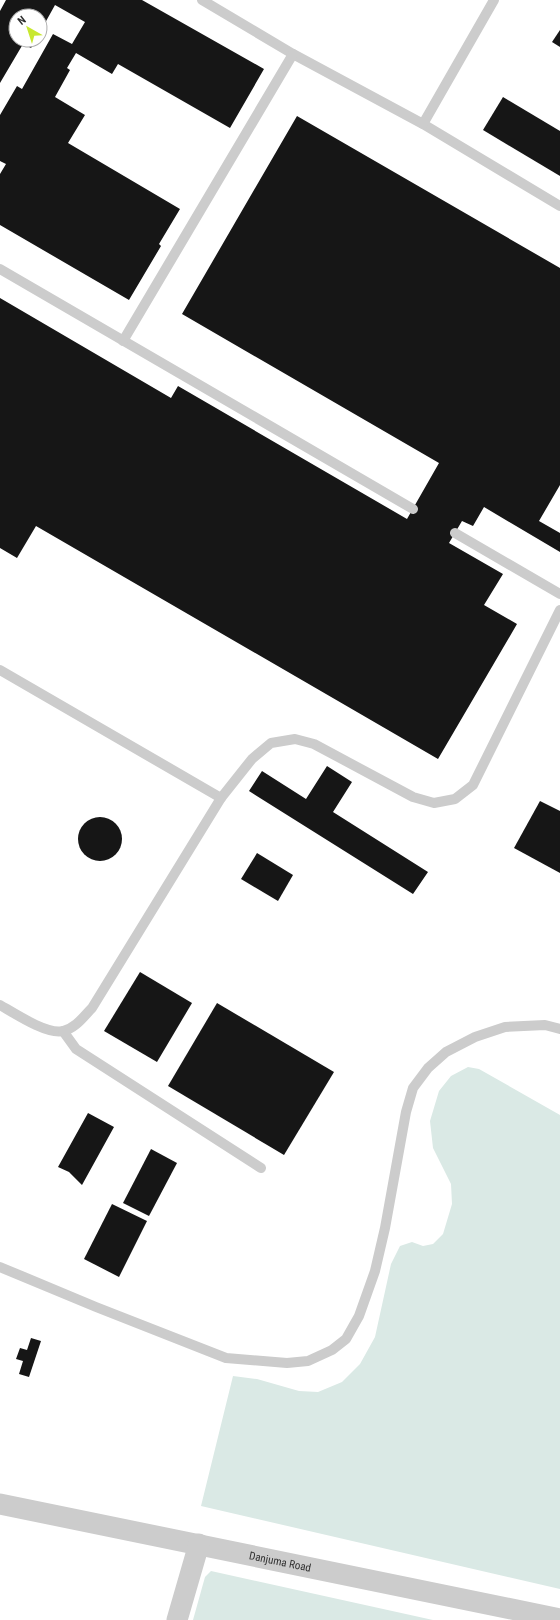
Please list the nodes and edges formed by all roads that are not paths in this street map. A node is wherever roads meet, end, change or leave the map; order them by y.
1 (202, 0) edge
2 (494, 0) edge
3 (293, 54) junction
4 (423, 124) junction
5 (560, 206) edge
6 (0, 269) edge
7 (124, 341) junction
8 (413, 509) dead end
9 (455, 533) dead end
10 (560, 594) edge
11 (560, 610) edge
12 (0, 670) edge
13 (221, 798) junction
14 (0, 1005) edge
15 (560, 1028) edge
16 (62, 1031) junction
17 (261, 1168) dead end
18 (0, 1267) edge
19 (0, 1504) edge
20 (199, 1544) junction
21 (560, 1619) edge
22 (177, 1620) edge

1 - 3 lane
2 - 4 lane
3 - 4 lane
3 - 7 lane
4 - 5 lane
6 - 7 lane
7 - 8 lane
9 - 10 lane
11 - 13 lane
12 - 13 lane
13 - 16 lane
14 - 16 lane
15 - 18 lane
16 - 17 lane
19 - 20 street, Danjuma Road
20 - 21 street, Danjuma Road
20 - 22 street

